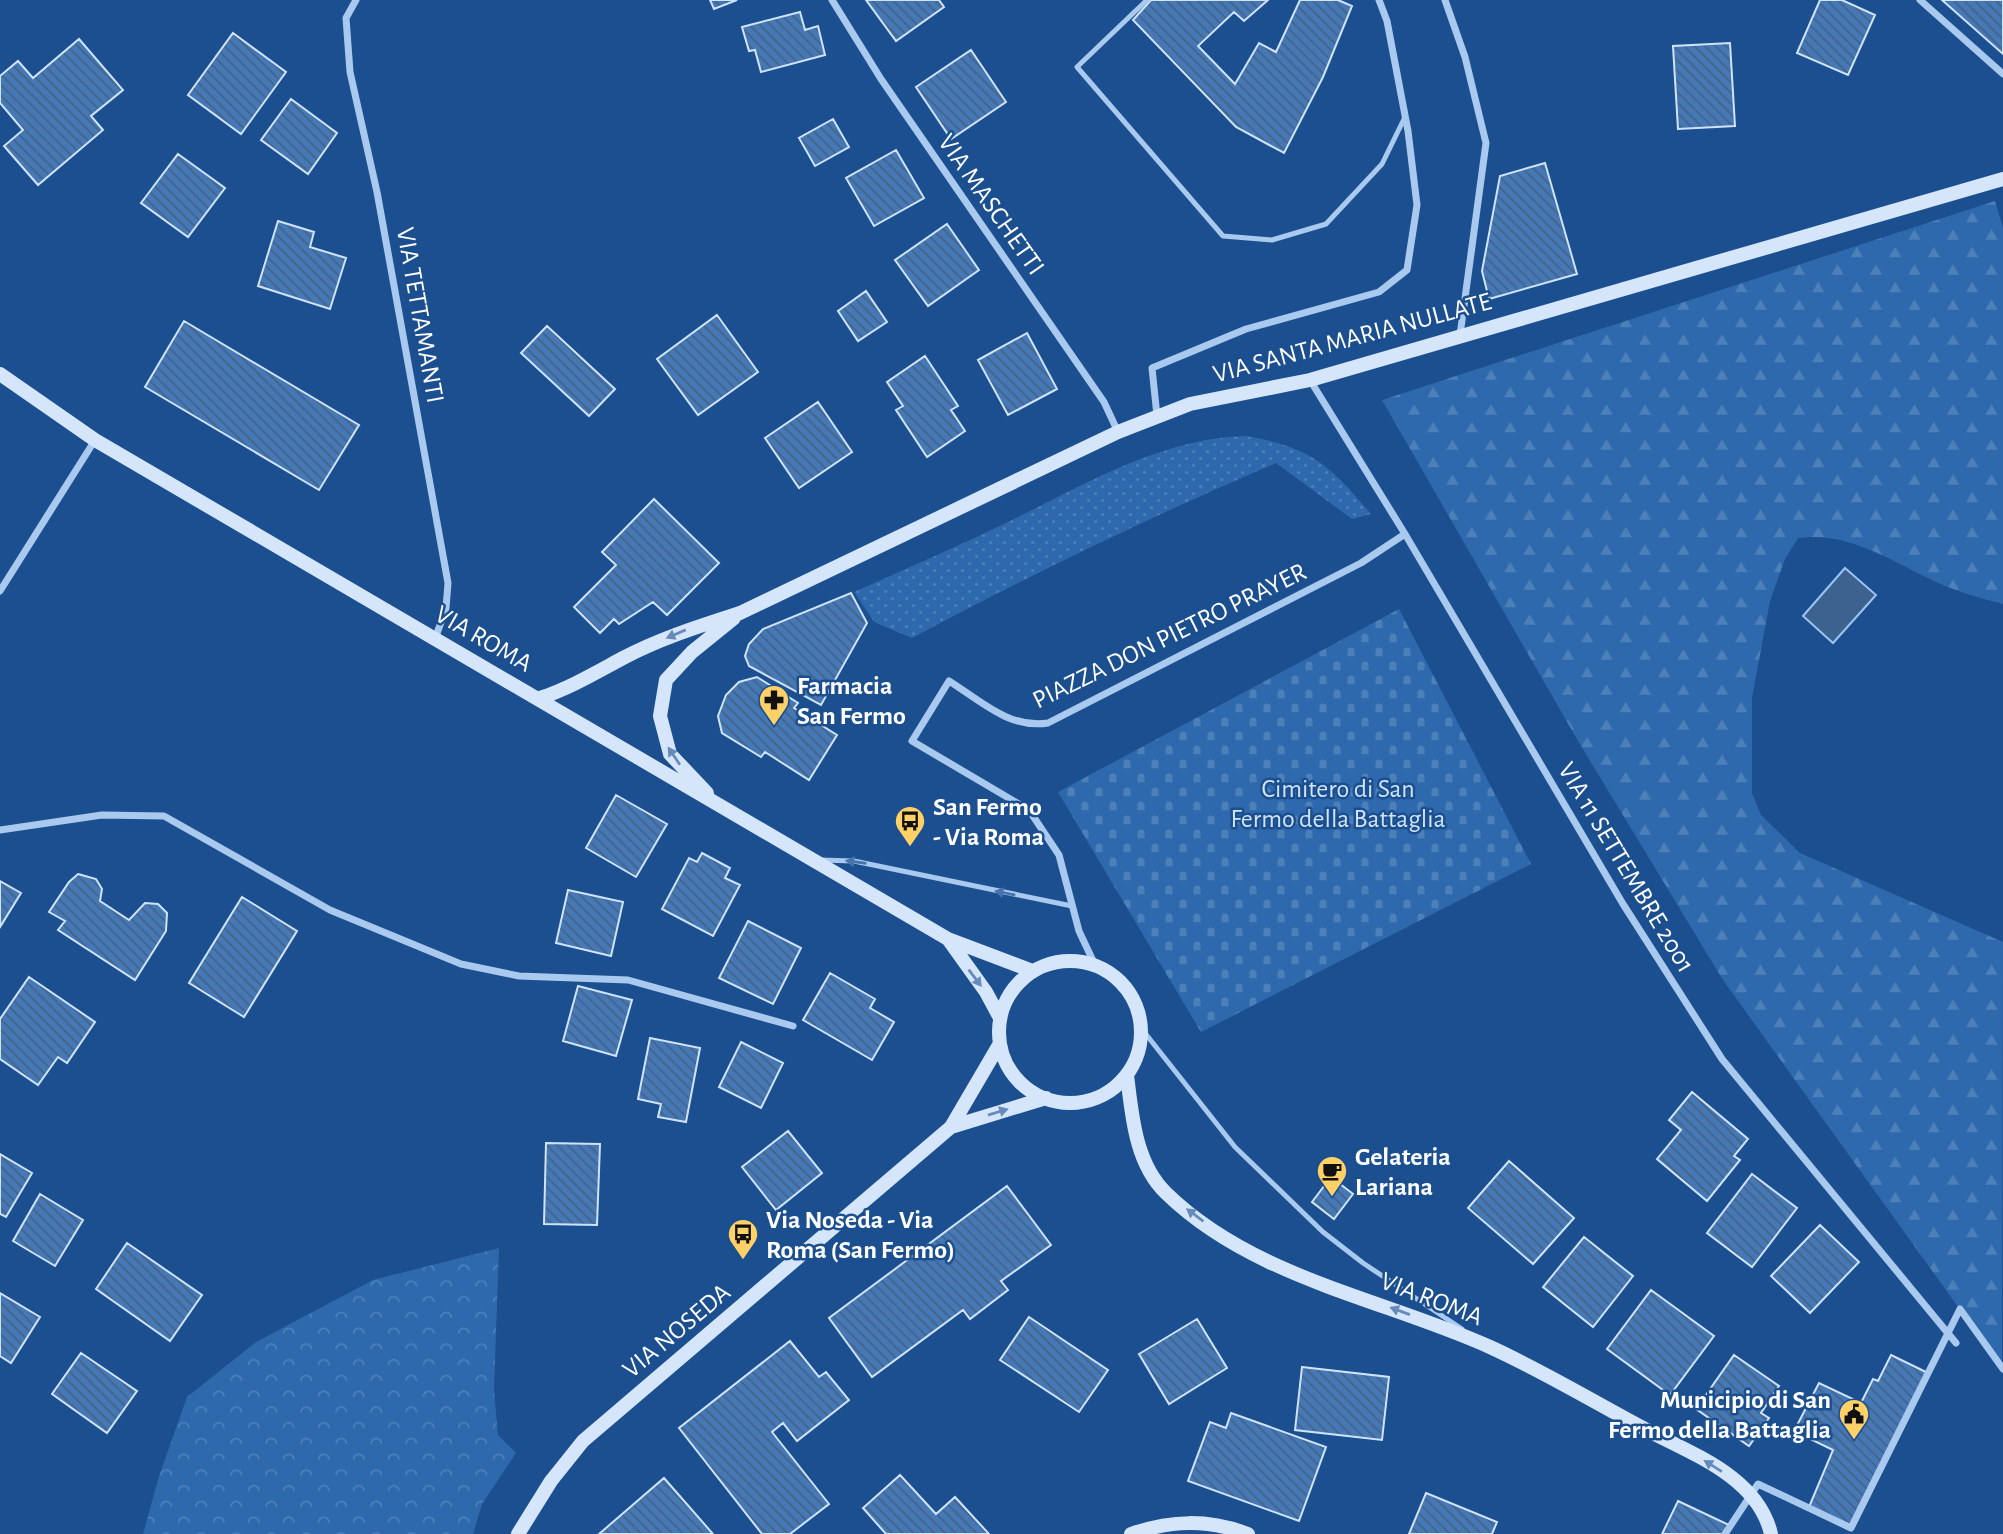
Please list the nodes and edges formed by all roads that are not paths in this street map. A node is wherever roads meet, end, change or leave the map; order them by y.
1 (356, 0) edge
2 (832, 0) edge
3 (1147, 0) edge
4 (1379, 0) edge
5 (1445, 0) edge
6 (1920, 0) edge
7 (2003, 74) edge
8 (1405, 117) junction
9 (2003, 179) edge
10 (1460, 336) junction
11 (0, 374) edge
12 (1310, 380) junction
13 (1157, 417) junction
14 (1118, 432) junction
15 (95, 440) junction
16 (1405, 534) junction
17 (0, 591) edge
18 (740, 613) junction
19 (435, 639) junction
20 (540, 698) junction
21 (720, 806) junction
22 (0, 830) edge
23 (810, 859) junction
24 (1072, 906) junction
25 (948, 939) junction
26 (1095, 965) junction
27 (1030, 971) junction
28 (1000, 1018) junction
29 (793, 1026) dead end
30 (1141, 1028) junction
31 (999, 1045) junction
32 (1127, 1075) junction
33 (1046, 1098) junction
34 (951, 1128) junction
35 (1948, 1334) junction
36 (1956, 1343) dead end
37 (1492, 1348) junction
38 (2003, 1369) edge
39 (1752, 1493) junction
40 (518, 1534) edge
41 (1131, 1534) edge
42 (1248, 1534) edge
43 (1725, 1534) edge
44 (1771, 1534) edge

1 - 19 street, VIA TETTAMANTI
2 - 14 street, VIA MASCHETTI
3 - 8 lane
4 - 8 street
5 - 10 street
6 - 7 street
8 - 13 street
9 - 10 main road, VIA SANTA MARIA NULLATE
10 - 12 main road, VIA SANTA MARIA NULLATE
11 - 15 main road, VIA ROMA
12 - 13 main road, VIA SANTA MARIA NULLATE
12 - 16 street, VIA 11 SETTEMBRE 2001
13 - 14 main road, VIA SANTA MARIA NULLATE
14 - 18 main road, VIA SANTA MARIA NULLATE
15 - 17 street
15 - 19 main road, VIA ROMA
16 - 24 street, PIAZZA DON PIETRO PRAYER
16 - 35 street, VIA 11 SETTEMBRE 2001
18 -> 20 main road, VIA SANTA MARIA NULLATE
21 -> 18 main road, VIA SANTA MARIA NULLATE
19 - 20 main road, VIA ROMA
20 - 21 main road, VIA ROMA
21 - 23 main road, VIA ROMA
22 - 29 street
24 -> 23 lane
23 - 25 main road, VIA ROMA
24 - 26 street, PIAZZA DON PIETRO PRAYER
25 - 27 main road, VIA ROMA
25 -> 28 main road, VIA ROMA
26 - 27 main road
26 - 30 main road
27 - 28 main road
28 - 31 main road
30 - 32 main road
30 - 37 lane
31 - 33 main road
31 - 34 main road, VIA NOSEDA
32 - 33 main road
37 -> 32 main road, VIA ROMA
34 -> 33 main road, VIA NOSEDA
34 - 40 main road, VIA NOSEDA
35 - 36 street, VIA 11 SETTEMBRE 2001
35 - 38 street
35 - 39 street
39 -> 37 main road, VIA ROMA
39 - 43 street
39 - 44 main road, VIA ROMA
41 - 42 main road

